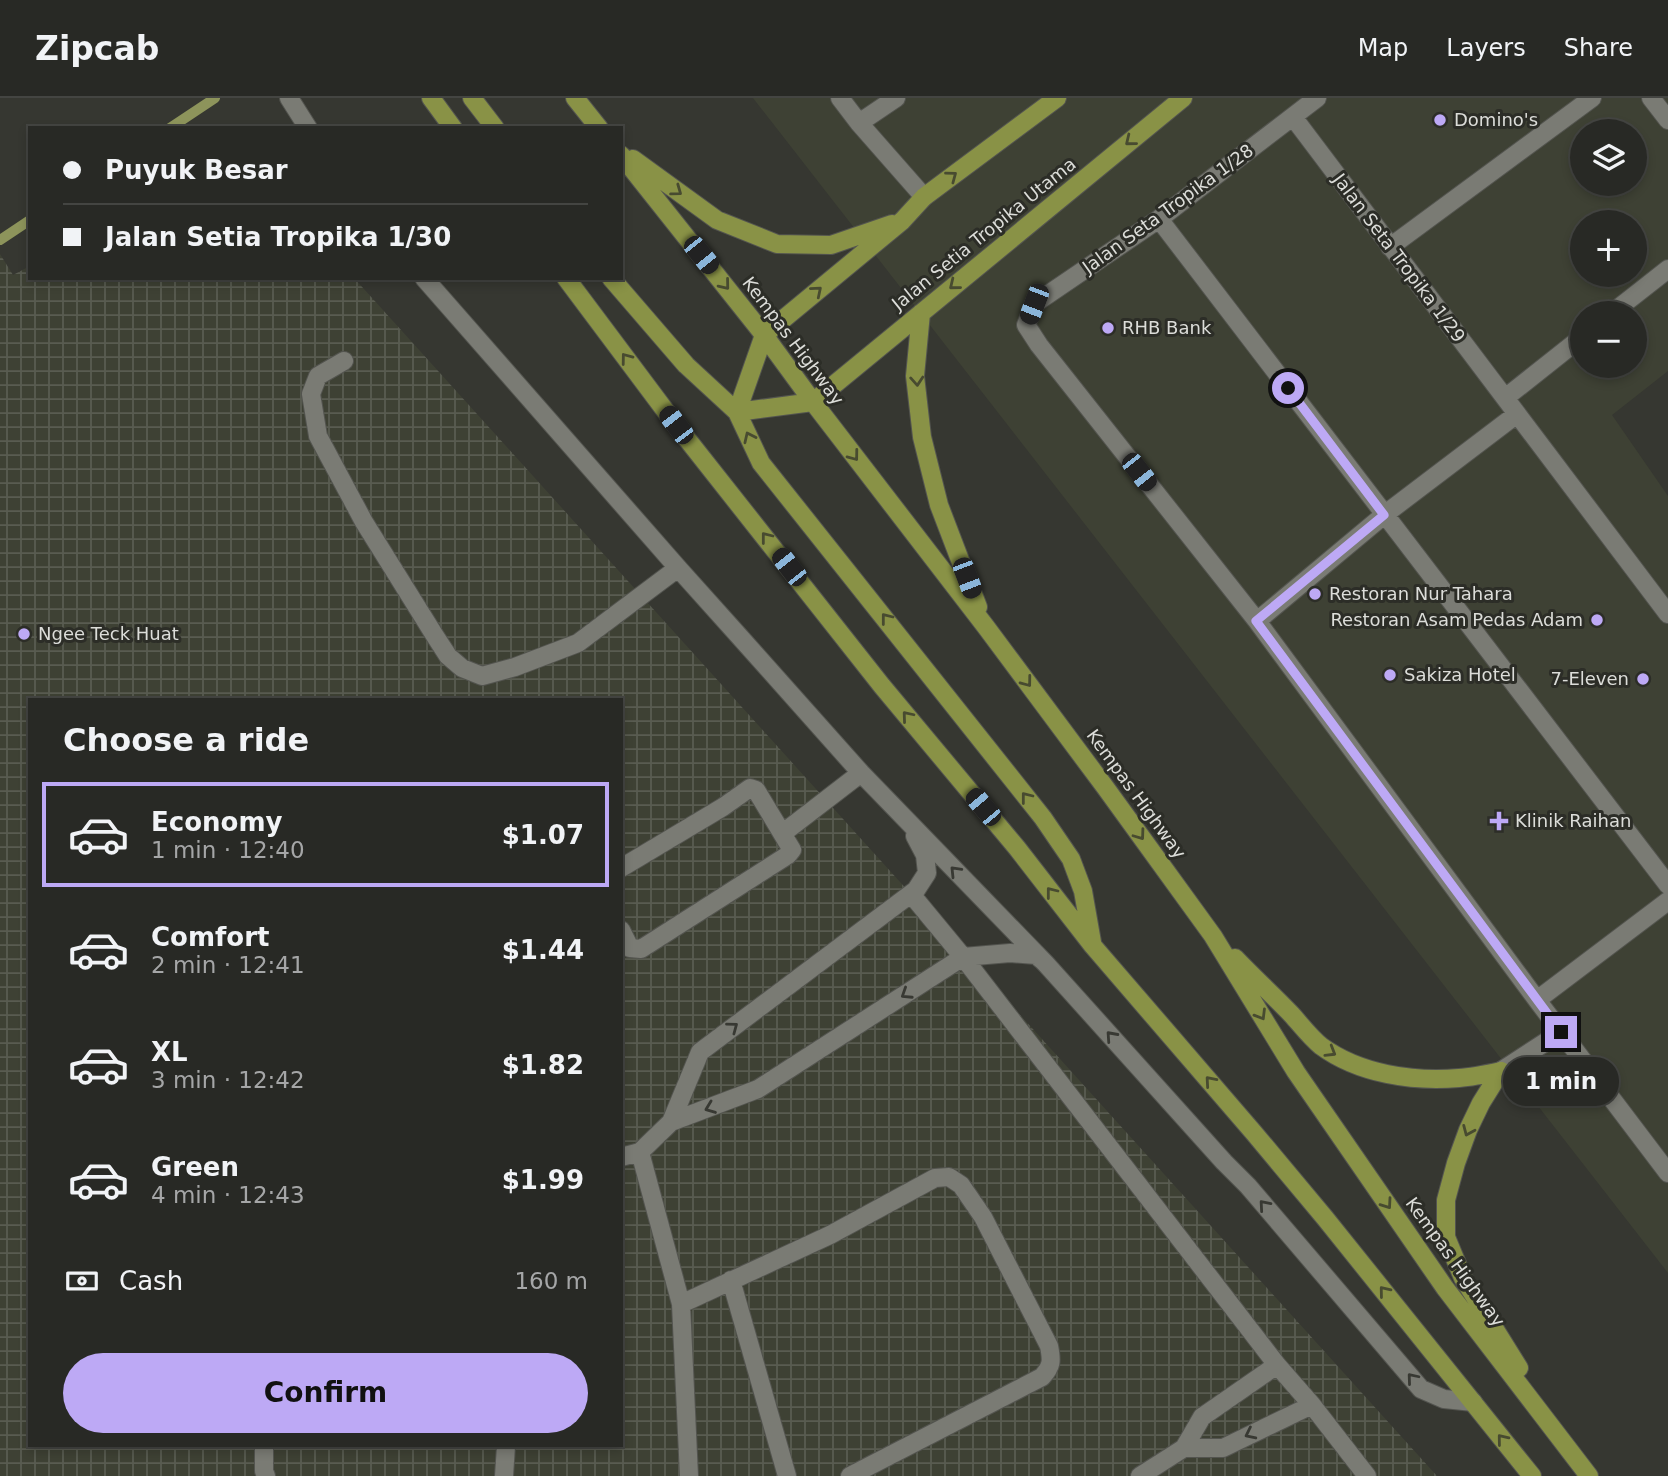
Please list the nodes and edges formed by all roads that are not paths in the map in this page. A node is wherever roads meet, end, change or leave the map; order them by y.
1 (289, 98) edge
2 (431, 98) edge
3 (472, 98) edge
4 (575, 98) edge
5 (840, 98) edge
6 (896, 98) edge
7 (1056, 98) edge
8 (1183, 98) edge
9 (1317, 98) edge
10 (1592, 98) edge
11 (1651, 98) edge
12 (1293, 117) junction
13 (1668, 120) edge
14 (859, 123) junction
15 (307, 126) edge
16 (452, 126) edge
17 (493, 126) edge
18 (597, 126) edge
19 (623, 154) edge
20 (623, 156) edge
21 (924, 197) junction
22 (1158, 219) junction
23 (902, 221) junction
24 (1390, 247) junction
25 (1668, 269) edge
26 (426, 280) edge
27 (567, 280) edge
28 (613, 280) edge
29 (1627, 301) edge
30 (921, 313) junction
31 (764, 335) junction
32 (1570, 347) edge
33 (344, 361) dead end
34 (1505, 398) junction
35 (813, 402) junction
36 (737, 412) junction
37 (1517, 414) junction
38 (1384, 515) junction
39 (678, 568) junction
40 (1668, 614) edge
41 (1256, 621) junction
42 (986, 627) junction
43 (861, 773) junction
44 (906, 821) junction
45 (783, 832) junction
46 (623, 867) edge
47 (1668, 885) edge
48 (911, 894) junction
49 (1668, 901) edge
50 (623, 934) edge
51 (1213, 936) junction
52 (1093, 946) junction
53 (963, 957) junction
54 (1046, 964) junction
55 (1537, 1000) junction
56 (1561, 1032) junction
57 (1501, 1072) junction
58 (671, 1122) junction
59 (640, 1152) junction
60 (623, 1156) edge
61 (1668, 1173) edge
62 (731, 1280) junction
63 (681, 1304) junction
64 (1277, 1365) junction
65 (1473, 1402) junction
66 (1312, 1405) junction
67 (264, 1447) edge
68 (506, 1447) edge
69 (1184, 1448) junction
70 (1576, 1460) junction
71 (266, 1476) edge
72 (505, 1476) edge
73 (689, 1476) edge
74 (787, 1476) edge
75 (850, 1476) edge
76 (1140, 1476) edge
77 (1367, 1476) edge
78 (1532, 1476) edge
79 (1589, 1476) edge

1 - 15 street
2 - 16 main road
3 - 17 main road
4 - 18 main road
5 - 14 street
6 - 14 street
21 -> 7 main road
8 -> 30 main road, Jalan Setia Tropika Utama
9 - 12 street, Jalan Seta Tropika 1/28
10 - 24 street
11 - 13 street
12 - 22 street, Jalan Seta Tropika 1/28
12 - 24 street, Jalan Seta Tropika 1/29
14 - 21 street
19 -> 23 main road
20 -> 31 main road, Kempas Highway
21 - 23 main road
22 - 38 street
22 - 41 street, Jalan Seta Tropika 1/28
31 -> 23 main road
24 - 34 street, Jalan Seta Tropika 1/29
25 - 29 street
26 - 39 street
52 -> 27 main road
28 - 36 main road
30 - 35 main road, Jalan Setia Tropika Utama
30 -> 42 main road
31 - 35 main road, Kempas Highway
31 - 36 main road
32 - 34 street
33 - 39 street
34 - 37 street, Jalan Seta Tropika 1/29
35 - 36 main road
35 -> 42 main road, Kempas Highway
52 -> 36 main road
37 - 38 street
37 - 40 street, Jalan Seta Tropika 1/29
38 - 41 street
38 - 47 street
39 - 43 street
41 - 55 street
42 -> 51 main road, Kempas Highway
43 - 44 street
43 - 45 street
44 - 48 street
54 -> 44 street
45 - 46 street
45 - 50 street
48 - 53 street
58 -> 48 street
49 - 55 street
51 -> 57 main road
51 -> 70 main road, Kempas Highway
65 -> 52 main road
53 - 54 street
53 -> 58 street
53 - 64 street
65 -> 54 street
55 - 56 street
56 - 57 street
56 - 61 street
57 -> 70 main road
58 - 59 street
59 - 60 street
59 - 63 street
62 - 63 street
62 - 74 street
62 - 75 street
63 - 73 street
64 - 66 street
64 - 69 street
78 -> 65 main road
66 -> 69 street
66 - 77 street
67 - 71 street
68 - 72 street
69 - 76 street
70 - 79 main road, Kempas Highway

